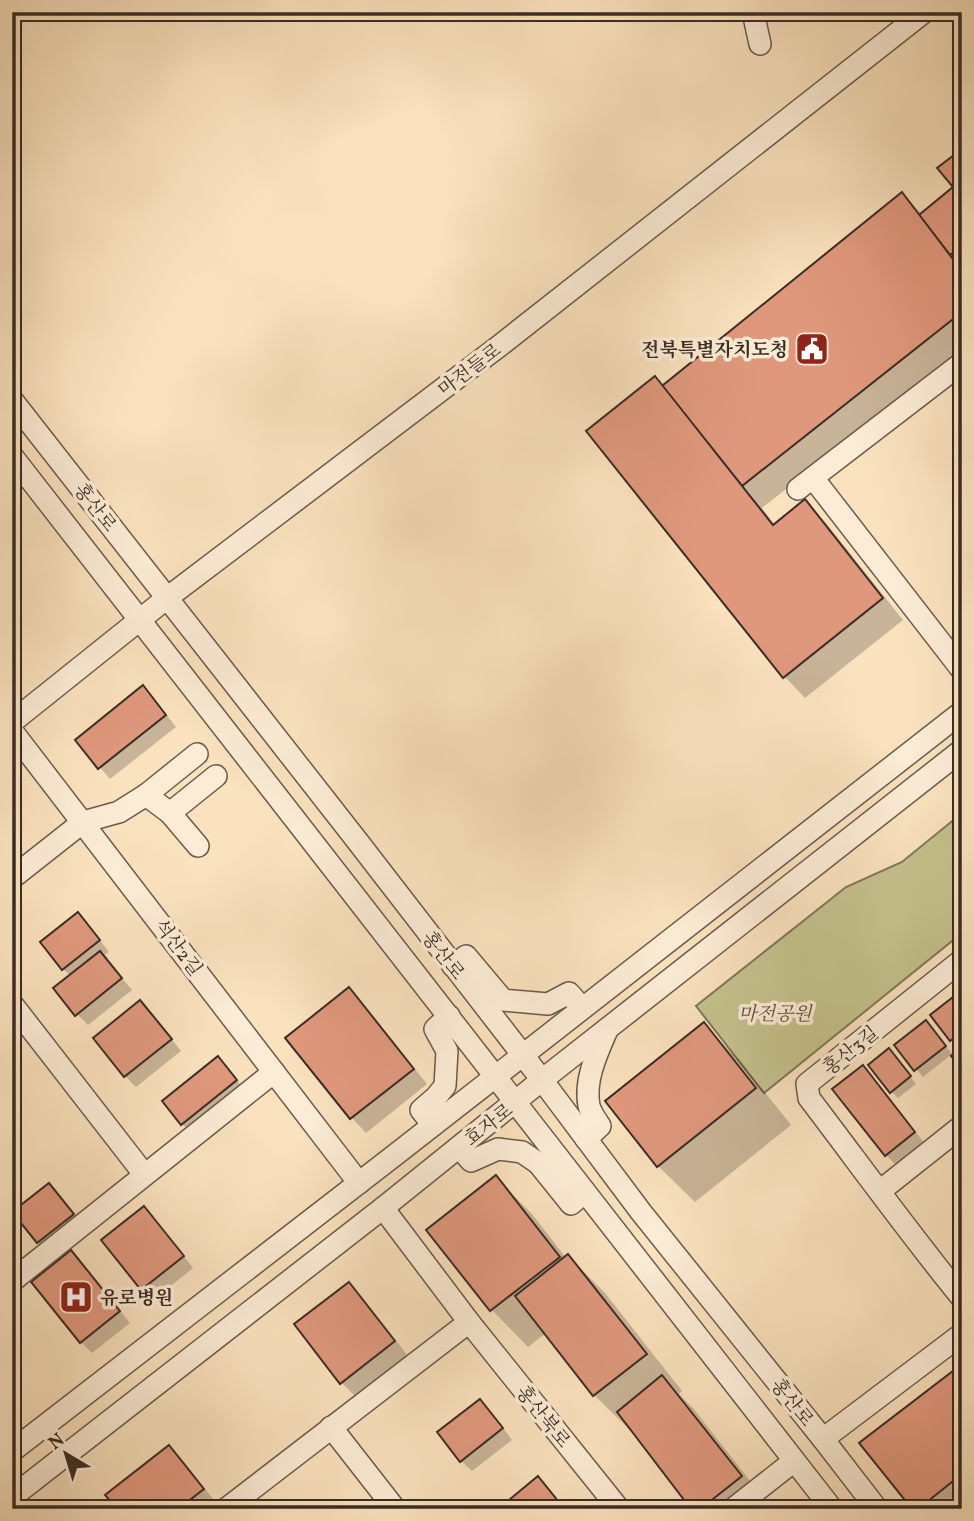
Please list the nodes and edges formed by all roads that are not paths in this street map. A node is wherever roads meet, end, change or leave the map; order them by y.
1 (753, 12) edge
2 (924, 12) edge
3 (760, 44) dead end
4 (962, 363) edge
5 (12, 400) edge
6 (12, 456) edge
7 (167, 598) junction
8 (140, 619) junction
9 (962, 670) edge
10 (962, 712) edge
11 (12, 722) edge
12 (12, 731) edge
13 (962, 750) edge
14 (197, 754) dead end
15 (216, 776) dead end
16 (146, 794) junction
17 (170, 813) junction
18 (83, 822) junction
19 (198, 846) dead end
20 (12, 878) edge
21 (962, 960) edge
22 (453, 966) junction
23 (12, 1004) edge
24 (582, 1008) junction
25 (449, 1016) junction
26 (608, 1029) junction
27 (523, 1055) junction
28 (274, 1072) junction
29 (496, 1076) junction
30 (542, 1080) junction
31 (516, 1101) junction
32 (433, 1125) junction
33 (962, 1126) edge
34 (586, 1139) junction
35 (459, 1147) junction
36 (144, 1174) junction
37 (359, 1183) junction
38 (880, 1191) junction
39 (585, 1192) junction
40 (383, 1208) junction
41 (12, 1281) edge
42 (962, 1298) edge
43 (469, 1322) junction
44 (962, 1334) edge
45 (331, 1427) junction
46 (823, 1438) junction
47 (12, 1451) edge
48 (794, 1461) junction
49 (12, 1497) edge
50 (226, 1509) edge
51 (394, 1509) edge
52 (619, 1509) edge
53 (733, 1509) edge
54 (832, 1509) edge
55 (877, 1509) edge

1 - 3 street
2 - 7 street, 마전들로
4 - 9 street
5 - 7 street, 홍산로
6 - 8 street, 홍산로
7 - 8 street, 마전들로
7 - 22 street, 홍산로
8 - 11 street, 마전들로
8 - 25 street, 홍산로
10 - 24 street, 효자로
12 - 18 street, 석산2길
13 - 26 street, 효자로
14 - 16 street
15 - 17 street
16 - 17 street
16 - 18 street
17 - 19 street
18 - 20 street
18 - 28 street, 석산2길
21 - 38 street, 홍산3길
22 - 24 street
22 - 27 street, 홍산로
23 - 36 street
24 - 27 street, 효자로
25 - 29 street, 홍산로
25 - 32 street
26 - 30 street, 효자로
26 - 34 street
27 - 29 street, 효자로
27 - 30 street, 홍산로
28 - 36 street
28 - 37 street, 석산2길
29 - 31 street, 홍산로
29 - 32 street, 효자로
30 - 31 street, 효자로
30 - 34 street, 홍산로
31 - 35 street, 효자로
31 - 39 street, 홍산로
32 - 37 street, 효자로
33 - 38 street
34 - 46 street, 홍산로
35 - 39 street
35 - 40 street, 효자로
36 - 41 street
37 - 47 street, 효자로
38 - 42 street
39 - 48 street, 홍산로
40 - 43 street, 홍산북로
40 - 49 street, 효자로
43 - 45 street
43 - 52 street, 홍산북로
44 - 46 street
45 - 50 street
45 - 51 street
46 - 55 street, 홍산로
48 - 53 street
48 - 54 street, 홍산로

